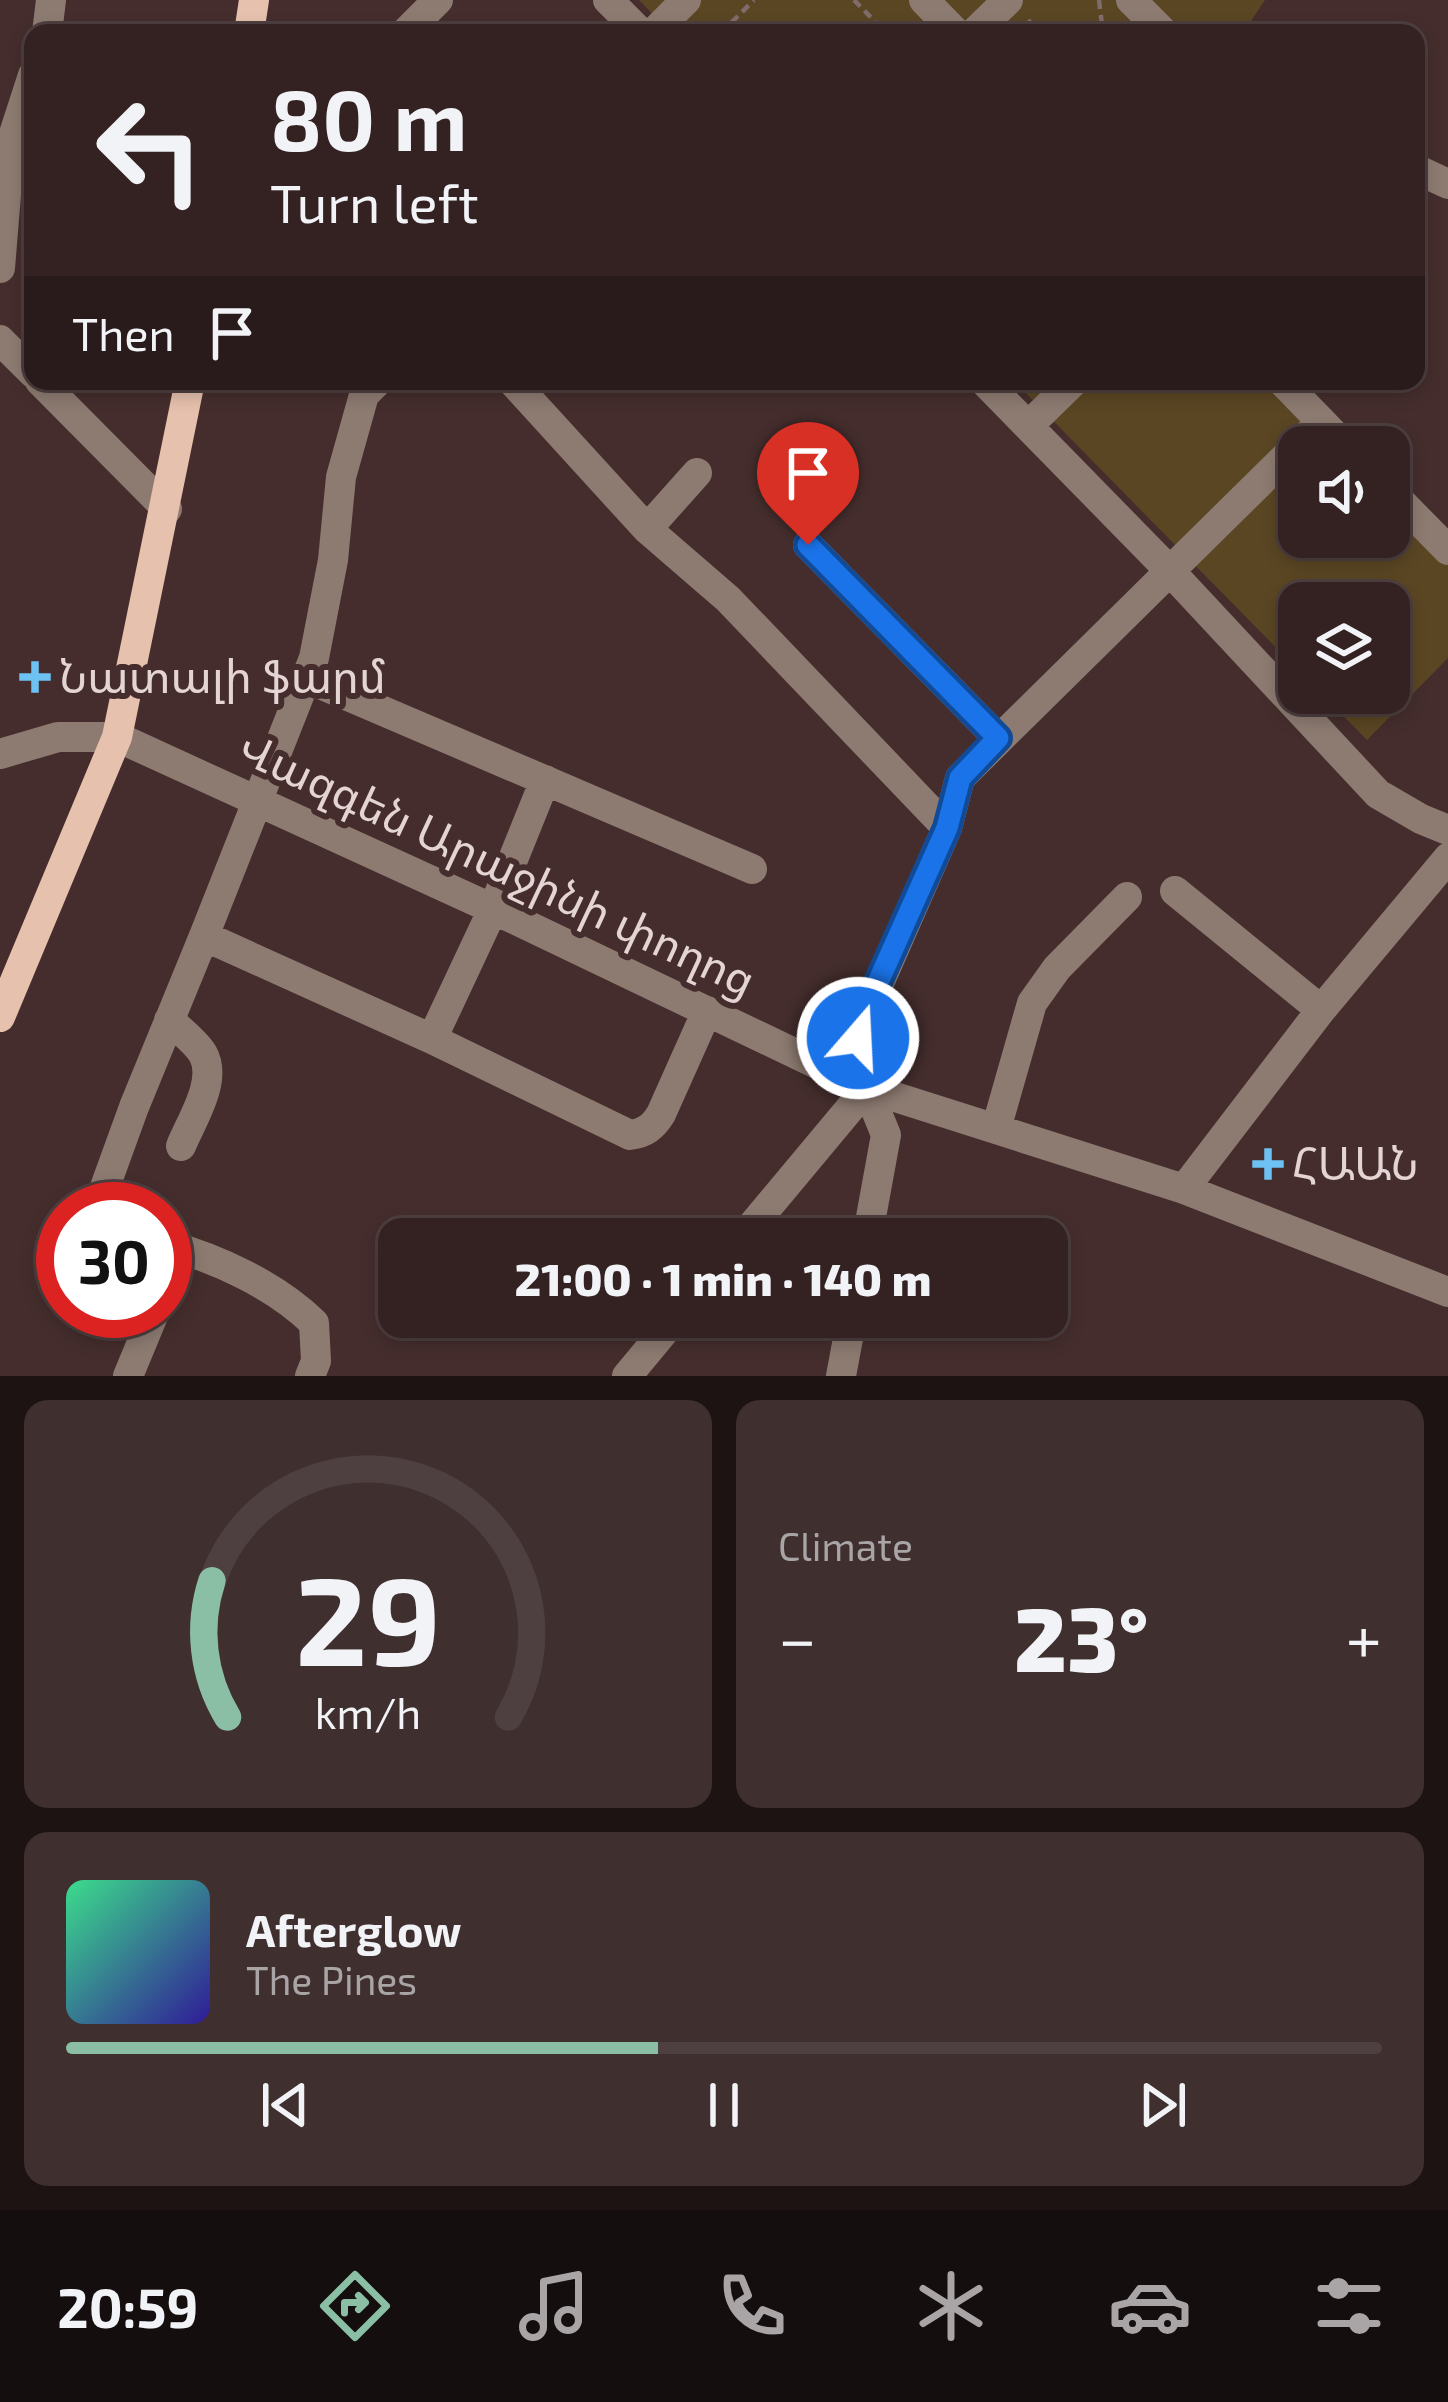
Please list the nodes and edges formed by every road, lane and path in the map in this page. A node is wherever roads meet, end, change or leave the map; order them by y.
1 (438, 0) edge
2 (608, 0) edge
3 (686, 0) edge
4 (754, 0) edge
5 (854, 0) edge
6 (924, 0) edge
7 (1008, 0) edge
8 (1131, 0) edge
9 (414, 24) edge
10 (632, 24) edge
11 (662, 24) edge
12 (730, 24) edge
13 (877, 24) edge
14 (947, 24) edge
15 (983, 24) edge
16 (1155, 24) edge
17 (24, 103) edge
18 (4, 162) edge
19 (0, 268) edge
20 (0, 340) edge
21 (24, 365) edge
22 (49, 390) edge
23 (188, 390) edge
24 (369, 390) edge
25 (520, 390) edge
26 (993, 390) edge
27 (1065, 390) edge
28 (1291, 390) edge
29 (1321, 422) junction
30 (1028, 426) junction
31 (1325, 426) edge
32 (697, 473) dead end
33 (167, 509) junction
34 (1410, 511) edge
35 (647, 529) junction
36 (808, 545) dead end
37 (1448, 550) edge
38 (1168, 569) junction
39 (306, 678) junction
40 (117, 737) junction
41 (998, 738) junction
42 (0, 754) edge
43 (545, 779) junction
44 (259, 802) junction
45 (947, 828) junction
46 (1448, 830) edge
47 (1448, 858) edge
48 (752, 869) dead end
49 (1175, 891) dead end
50 (1127, 897) dead end
51 (493, 909) junction
52 (204, 936) junction
53 (1321, 1010) junction
54 (707, 1011) junction
55 (0, 1017) edge
56 (170, 1020) junction
57 (432, 1039) junction
58 (867, 1088) junction
59 (996, 1129) junction
60 (181, 1146) dead end
61 (108, 1182) edge
62 (1184, 1189) junction
63 (759, 1218) edge
64 (871, 1218) edge
65 (192, 1256) edge
66 (1448, 1292) edge
67 (144, 1338) edge
68 (659, 1338) edge
69 (848, 1338) edge
70 (128, 1376) edge
71 (310, 1376) edge
72 (627, 1376) edge
73 (841, 1376) edge

1 - 9 street
2 - 10 street
3 - 11 street
4 - 12 path
5 - 13 path
6 - 14 street
7 - 15 street
8 - 16 street
17 - 18 street
18 - 19 street
20 - 21 street
22 - 33 street
23 - 33 main road
24 - 39 street
25 - 35 street
26 - 30 street
27 - 30 street
28 - 29 street
29 - 31 street
29 - 38 street
30 - 38 street
32 - 35 street
33 - 40 main road
34 - 37 street
35 - 45 street
36 - 41 street
38 - 41 street
38 - 46 street
39 - 43 street
39 - 44 street
40 - 42 street
40 - 44 street, Վազգեն Արաջինի փողոց
40 - 55 main road
41 - 45 street
43 - 48 street
43 - 51 street
44 - 51 street, Վազգեն Արաջինի փողոց
44 - 52 street
45 - 58 street
47 - 53 street
49 - 53 street
50 - 59 street
51 - 54 street, Վազգեն Արաջինի փողոց
51 - 57 street
52 - 56 street
52 - 57 street
53 - 62 street
54 - 57 street
54 - 58 street, Վազգեն Արաջինի փողոց
56 - 60 street
56 - 61 street
58 - 59 street, Վազգեն Արաջինի փողոց
58 - 63 street
58 - 64 street
59 - 62 street, Վազգեն Արաջինի փողոց
62 - 66 street, Վազգեն Արաջինի փողոց
65 - 71 street
67 - 70 street
68 - 72 street
69 - 73 street

